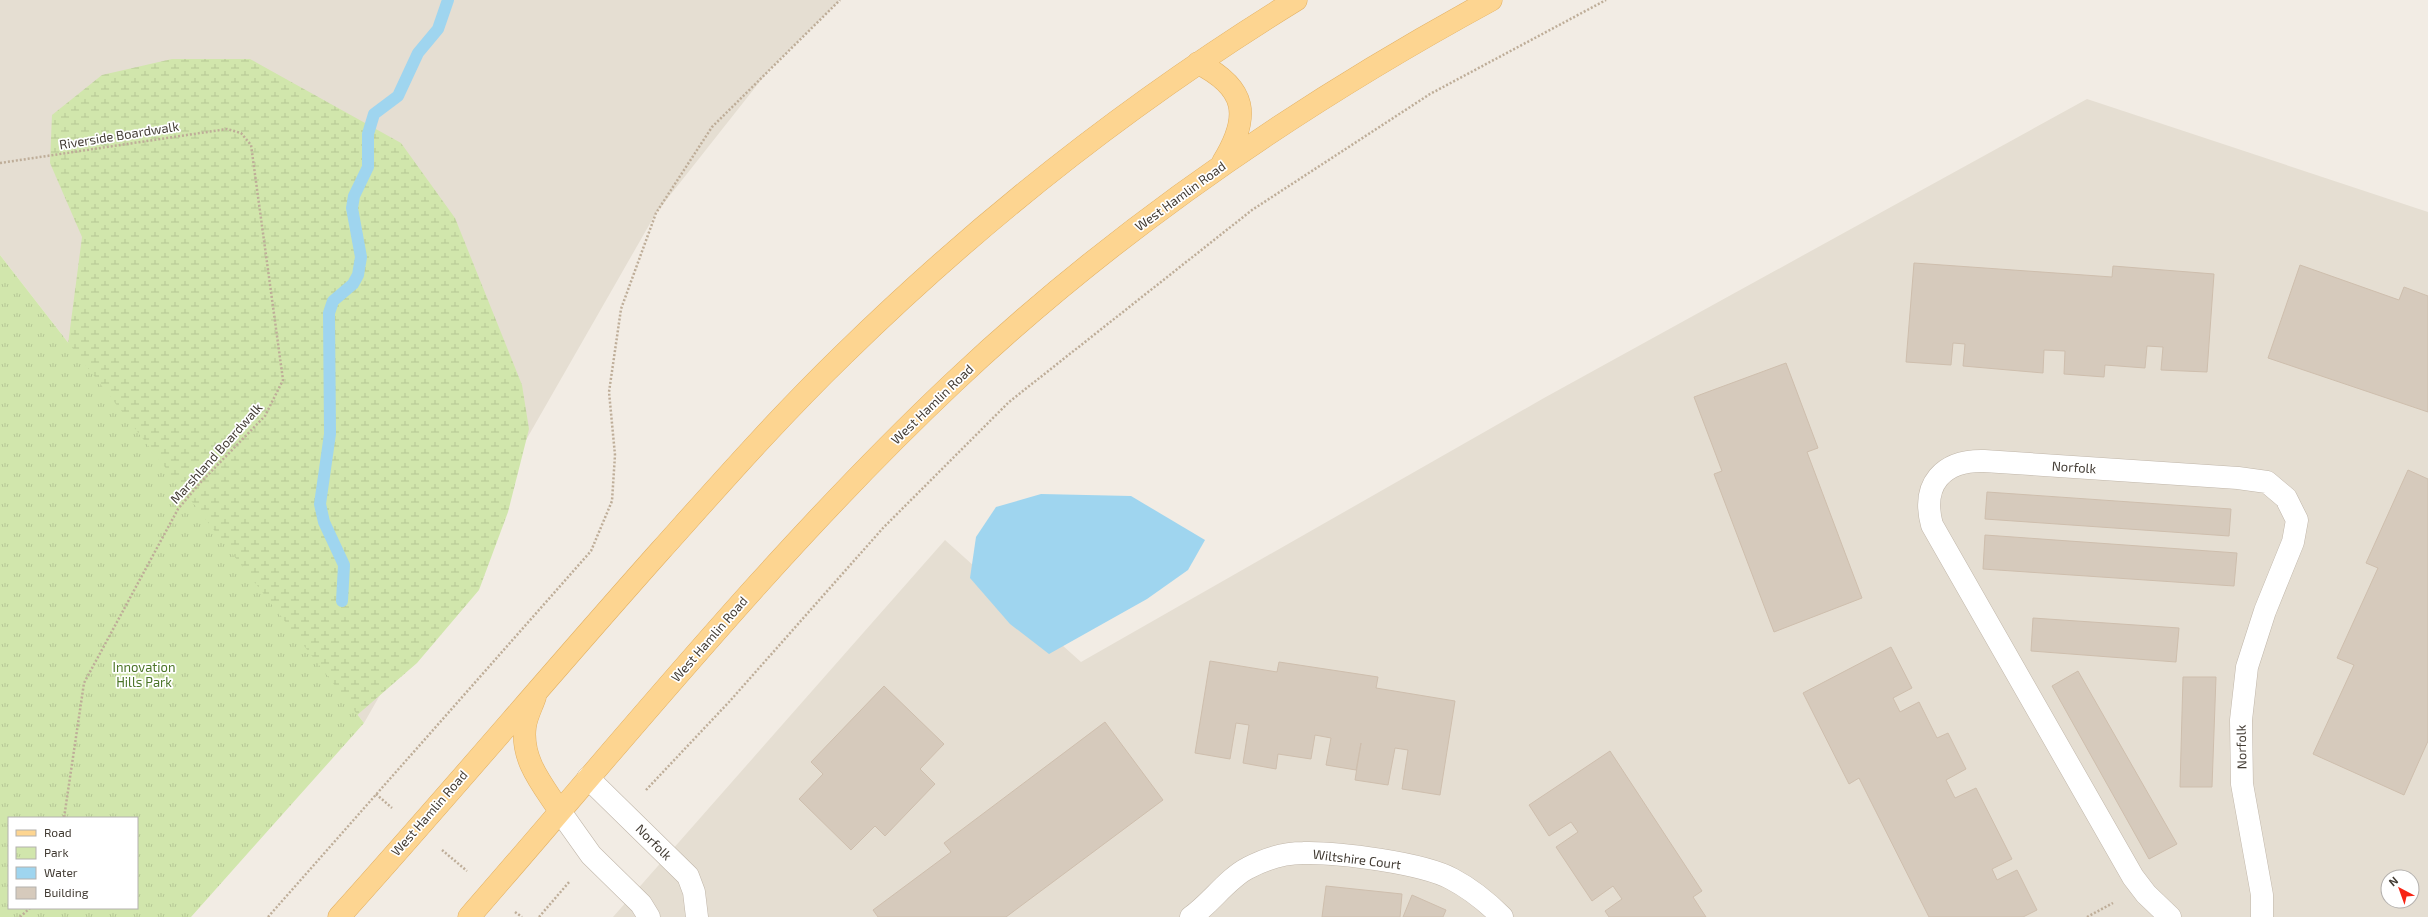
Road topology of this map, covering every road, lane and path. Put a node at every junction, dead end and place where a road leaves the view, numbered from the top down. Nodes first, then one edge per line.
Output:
1 (840, 0) edge
2 (1296, 0) edge
3 (1491, 0) edge
4 (1606, 0) edge
5 (1198, 63) junction
6 (241, 133) joint
7 (0, 163) edge
8 (1220, 166) junction
9 (538, 688) junction
10 (588, 778) junction
11 (376, 794) junction
12 (395, 810) dead end
13 (559, 810) junction
14 (626, 814) junction
15 (64, 817) edge
16 (437, 846) dead end
17 (591, 855) junction
18 (470, 874) dead end
19 (29, 909) edge
20 (692, 915) edge
21 (1195, 916) edge
22 (20, 917) edge
23 (268, 917) edge
24 (339, 917) edge
25 (469, 917) edge
26 (539, 917) edge
27 (649, 917) edge
28 (1502, 917) edge
29 (2170, 917) edge
30 (2262, 917) edge

1 - 11 path
2 - 5 main road, West Hamlin Road
3 - 8 main road, West Hamlin Road
4 - 14 path
5 - 8 main road
5 - 9 main road, West Hamlin Road
6 - 7 path, Riverside Boardwalk
6 - 15 path, Marshland Boardwalk
8 - 10 main road, West Hamlin Road
9 - 13 main road
9 - 24 main road, West Hamlin Road
10 - 13 main road, West Hamlin Road
10 - 14 street, Norfolk
11 - 12 path
11 - 23 path
13 - 17 street
13 - 25 main road, West Hamlin Road
14 - 20 street, Norfolk
16 - 18 path
17 - 26 path
17 - 27 street
19 - 22 path
21 - 28 street, Wiltshire Court
29 - 30 street, Norfolk

